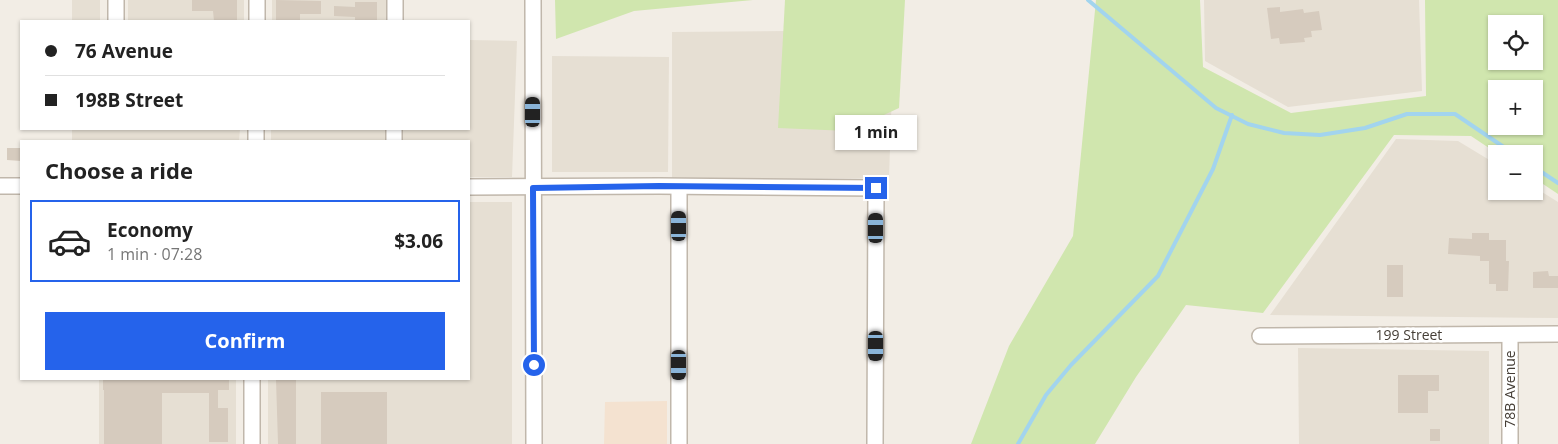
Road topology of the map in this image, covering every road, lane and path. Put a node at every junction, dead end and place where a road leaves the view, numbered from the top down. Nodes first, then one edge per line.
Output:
1 (116, 0) edge
2 (257, 0) edge
3 (395, 0) edge
4 (533, 0) edge
5 (116, 20) edge
6 (257, 20) edge
7 (394, 20) edge
8 (0, 186) edge
9 (20, 186) edge
10 (679, 186) junction
11 (470, 187) edge
12 (533, 188) junction
13 (1510, 334) junction
14 (1558, 334) edge
15 (1260, 336) dead end
16 (252, 380) edge
17 (252, 444) edge
18 (534, 444) edge
19 (679, 444) edge
20 (875, 444) edge
21 (1510, 444) edge

1 - 5 street
2 - 6 street
3 - 7 street
4 - 12 street
8 - 9 street
10 - 12 street
10 - 19 street
10 - 20 street
11 - 12 street
12 - 18 street
13 - 14 street, 199 Street
13 - 15 street, 199 Street
13 - 21 street, 78B Avenue
16 - 17 street

